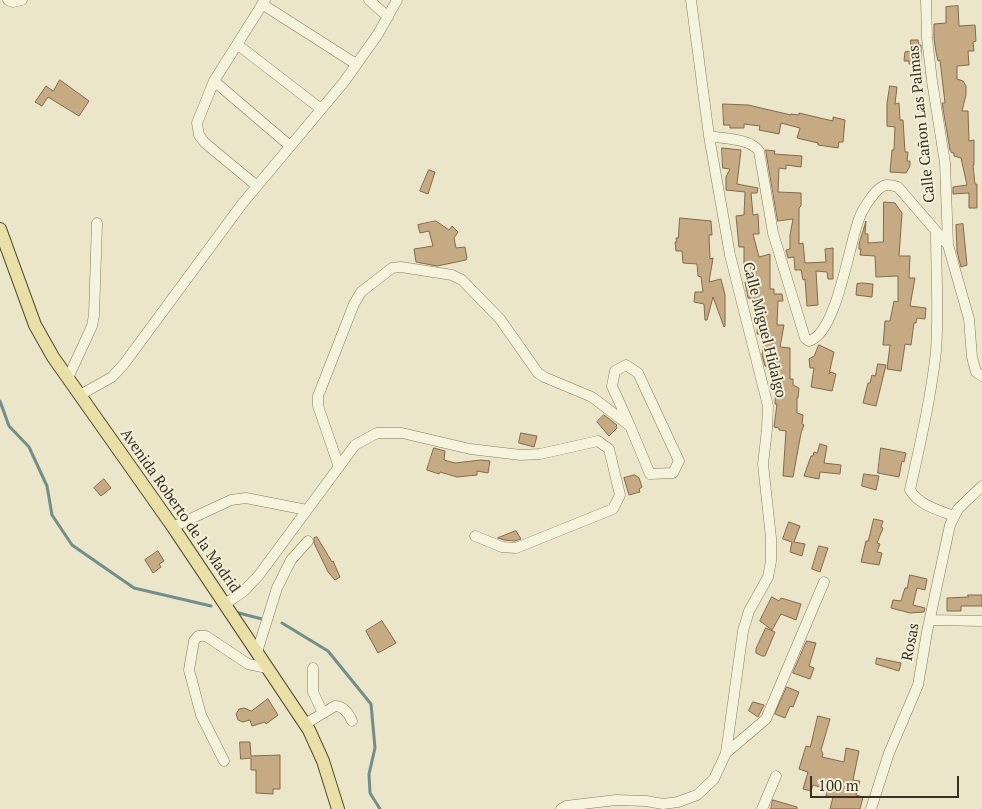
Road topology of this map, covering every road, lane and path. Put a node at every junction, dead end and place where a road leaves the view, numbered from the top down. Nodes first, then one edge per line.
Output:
1 (8, 0) edge
2 (22, 0) edge
3 (369, 0) edge
4 (397, 0) edge
5 (690, 0) edge
6 (926, 0) edge
7 (263, 2) edge
8 (388, 17) junction
9 (238, 45) junction
10 (356, 64) junction
11 (214, 81) junction
12 (322, 109) junction
13 (709, 136) junction
14 (290, 146) junction
15 (257, 186) junction
16 (97, 223) dead end
17 (0, 229) edge
18 (936, 232) junction
19 (948, 245) junction
20 (982, 376) edge
21 (68, 378) junction
22 (80, 395) junction
23 (630, 426) junction
24 (339, 466) junction
25 (982, 486) edge
26 (307, 510) junction
27 (954, 516) junction
28 (173, 527) junction
29 (476, 536) dead end
30 (308, 541) dead end
31 (824, 582) dead end
32 (225, 604) junction
33 (931, 620) junction
34 (982, 621) edge
35 (257, 652) junction
36 (267, 668) junction
37 (313, 668) dead end
38 (323, 714) junction
39 (352, 721) dead end
40 (305, 724) junction
41 (726, 753) junction
42 (224, 761) dead end
43 (776, 776) dead end
44 (565, 808) edge
45 (338, 809) edge
46 (762, 809) edge
47 (871, 809) edge

1 - 2 street
3 - 8 street
4 - 8 street
5 - 13 street, Calle Miguel Hidalgo
6 - 19 street, Calle Cañon Las Palmas
7 - 9 street
7 - 10 street
8 - 10 street
9 - 11 street
9 - 12 street
10 - 12 street
11 - 14 street
11 - 15 street
12 - 14 street
13 - 18 street
13 - 41 street, Calle Miguel Hidalgo
14 - 15 street
15 - 22 street
16 - 21 street
17 - 21 main road, Avenida Roberto de la Madrid
18 - 19 street
18 - 27 street
19 - 20 street
21 - 22 main road, Avenida Roberto de la Madrid
22 - 28 main road, Avenida Roberto de la Madrid
23 - 23 street
23 - 24 street
24 - 26 street
24 - 29 street
25 - 27 street, Rosas
26 - 28 street
26 - 32 street
27 - 33 street, Rosas
28 - 32 main road, Avenida Roberto de la Madrid
30 - 35 street
31 - 41 street, Calle Miguel Hidalgo
32 - 35 main road, Avenida Roberto de la Madrid
33 - 34 street
33 - 47 street, Rosas
35 - 36 main road, Avenida Roberto de la Madrid
36 - 40 main road, Avenida Roberto de la Madrid
36 - 42 street
37 - 38 street
38 - 39 street
38 - 40 street
40 - 45 main road, Avenida Roberto de la Madrid
41 - 44 street, Calle Miguel Hidalgo
43 - 46 street

